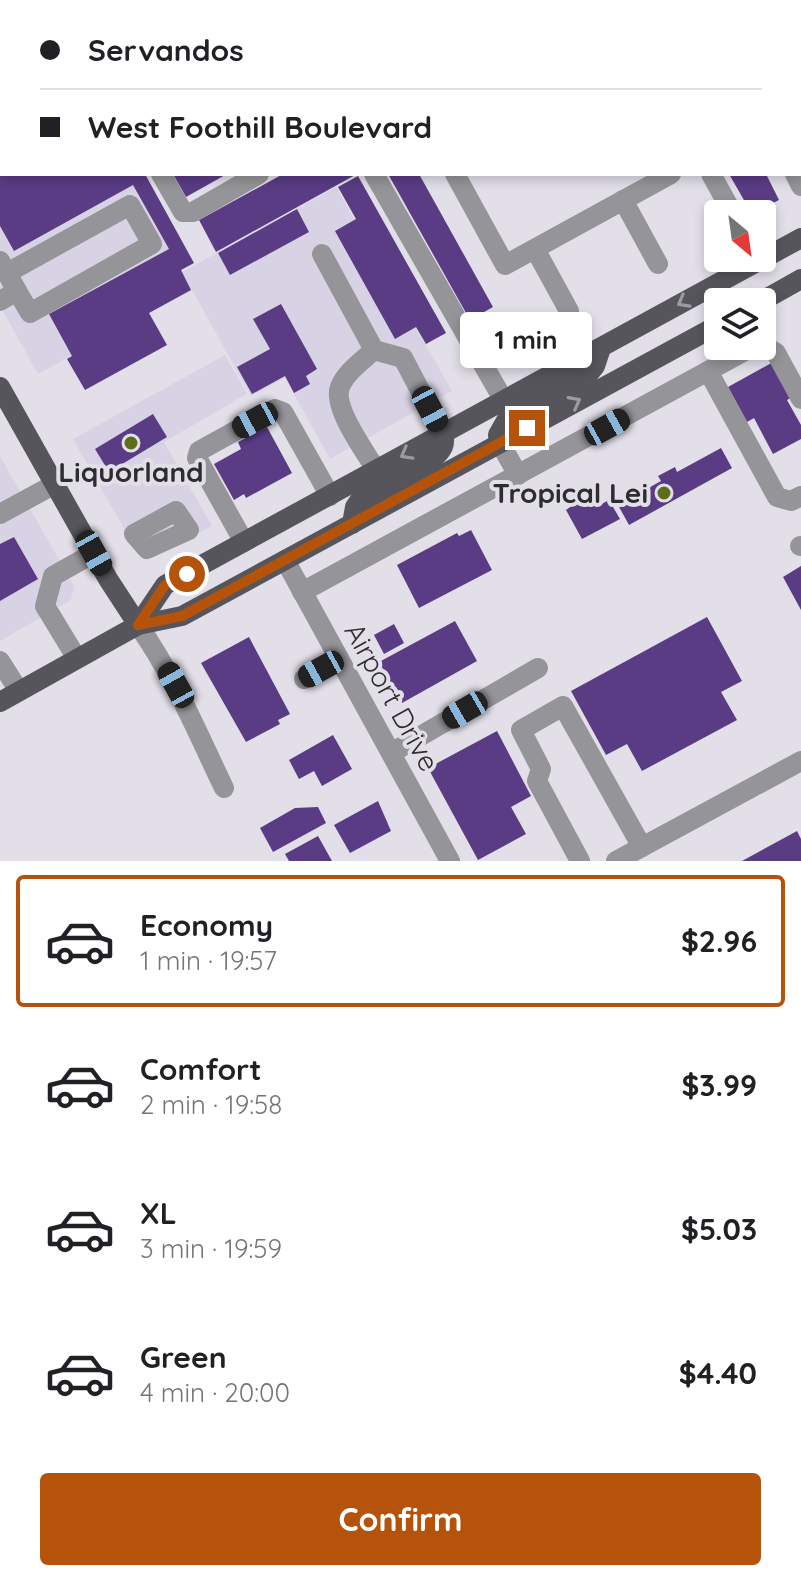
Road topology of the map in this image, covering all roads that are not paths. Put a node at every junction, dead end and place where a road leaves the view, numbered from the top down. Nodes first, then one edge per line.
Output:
1 (162, 176) edge
2 (256, 176) edge
3 (375, 176) edge
4 (457, 176) edge
5 (667, 176) edge
6 (712, 176) edge
7 (623, 200) junction
8 (725, 200) edge
9 (801, 238) edge
10 (535, 249) junction
11 (322, 254) dead end
12 (658, 264) dead end
13 (801, 279) edge
14 (6, 282) edge
15 (776, 293) edge
16 (569, 311) dead end
17 (601, 348) junction
18 (704, 348) edge
19 (374, 350) junction
20 (776, 353) edge
21 (712, 360) edge
22 (708, 371) junction
23 (1, 391) edge
24 (801, 399) edge
25 (504, 401) junction
26 (443, 434) junction
27 (500, 443) junction
28 (376, 470) junction
29 (518, 475) junction
30 (55, 484) junction
31 (330, 496) junction
32 (801, 496) edge
33 (0, 514) edge
34 (352, 524) junction
35 (244, 542) junction
36 (94, 553) junction
37 (285, 560) junction
38 (302, 592) junction
39 (138, 625) junction
40 (76, 657) junction
41 (339, 659) junction
42 (0, 661) edge
43 (538, 668) dead end
44 (304, 679) dead end
45 (19, 691) junction
46 (0, 702) edge
47 (391, 753) junction
48 (801, 761) edge
49 (224, 788) dead end
50 (642, 847) junction
51 (450, 861) edge
52 (580, 861) edge
53 (616, 861) edge

1 - 2 street
3 - 25 street
4 - 10 street
5 - 7 street
6 - 8 street
7 - 10 street
7 - 12 street
9 -> 17 main road
10 - 16 street
11 - 19 street
13 - 15 main road
14 - 14 street
17 - 25 main road
17 - 27 main road
27 -> 18 main road
19 - 26 street
19 - 28 street
20 - 24 street
21 - 22 street
22 - 29 street
22 - 32 street
23 - 30 main road
25 - 26 main road
26 -> 28 main road
26 - 34 main road
27 - 29 street
27 - 34 main road
28 - 31 main road
29 - 38 street
30 - 33 street
30 - 36 main road
31 - 35 main road
31 - 35 street
34 - 37 main road
35 - 39 main road
36 - 39 main road
36 - 40 street
37 - 38 street, Airport Drive
37 - 39 main road
38 - 41 street, Airport Drive
39 - 40 main road
39 - 49 street
40 - 45 main road
41 - 44 street
41 - 47 street, Airport Drive
42 - 45 street
43 - 47 street
45 - 46 main road
47 - 51 street, Airport Drive
48 - 50 street
50 - 52 street
50 - 53 street

